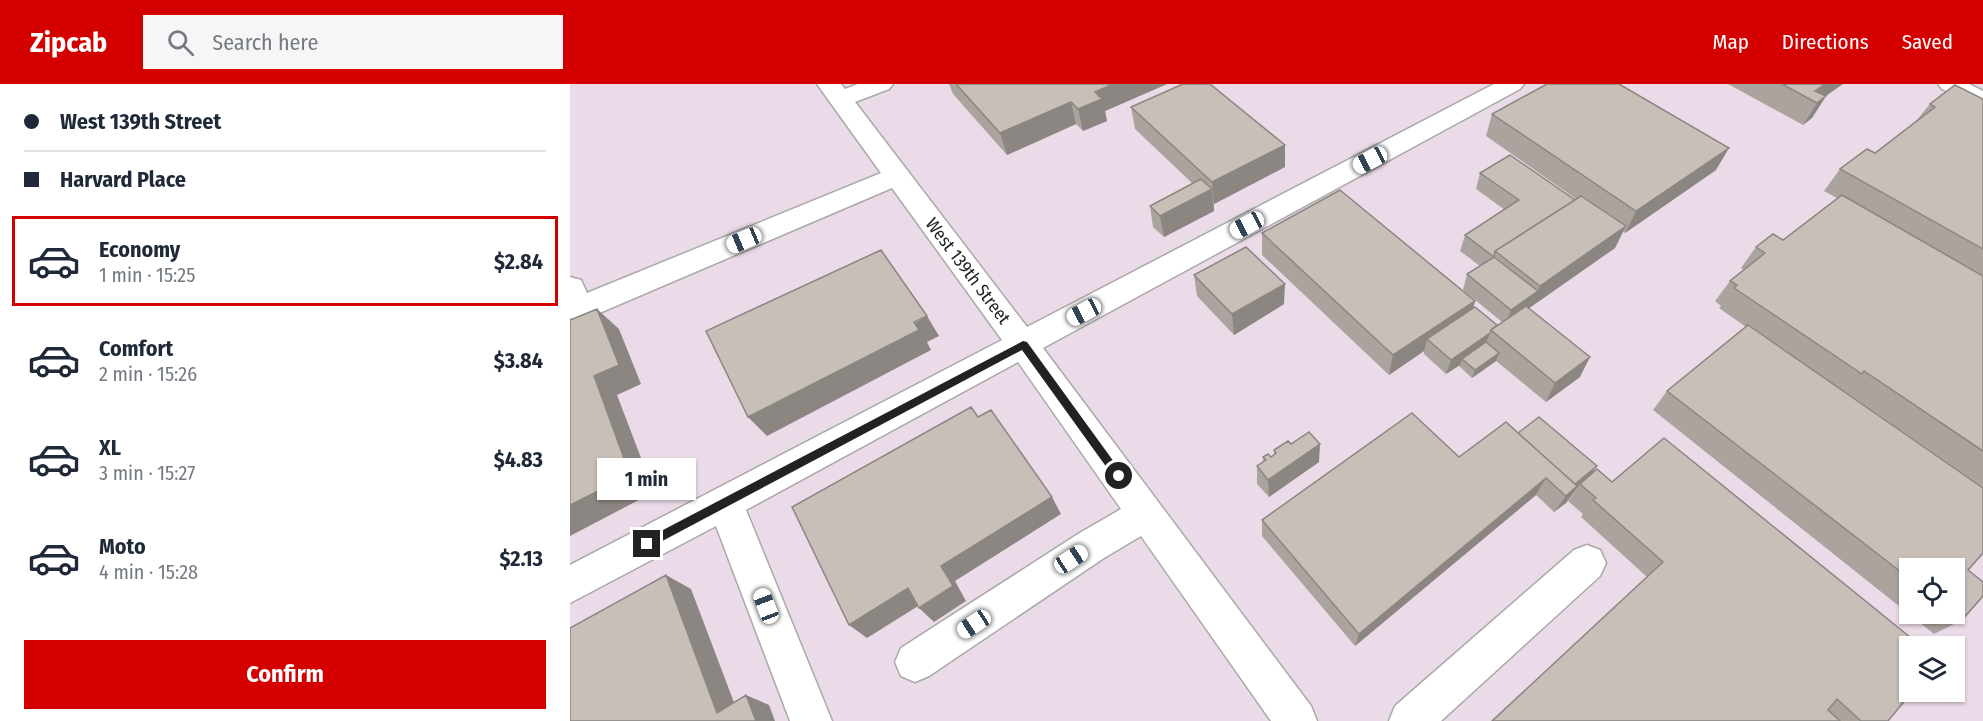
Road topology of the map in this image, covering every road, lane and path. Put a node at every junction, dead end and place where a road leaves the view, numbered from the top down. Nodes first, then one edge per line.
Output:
1 (881, 84) edge
2 (1512, 84) edge
3 (1950, 84) edge
4 (835, 92) edge
5 (1983, 100) edge
6 (897, 176) junction
7 (575, 299) edge
8 (1023, 345) junction
9 (725, 503) junction
10 (1146, 514) junction
11 (1587, 563) dead end
12 (570, 585) edge
13 (915, 662) dead end
14 (811, 721) edge
15 (1296, 721) edge
16 (1410, 721) edge

1 - 4 street
2 - 8 street
3 - 5 street
4 - 6 street, West 139th Street
6 - 7 street
6 - 8 street, West 139th Street
8 - 9 street
8 - 10 street, West 139th Street
9 - 12 street
9 - 14 street
10 - 13 street
10 - 15 street, West 139th Street
11 - 16 street

